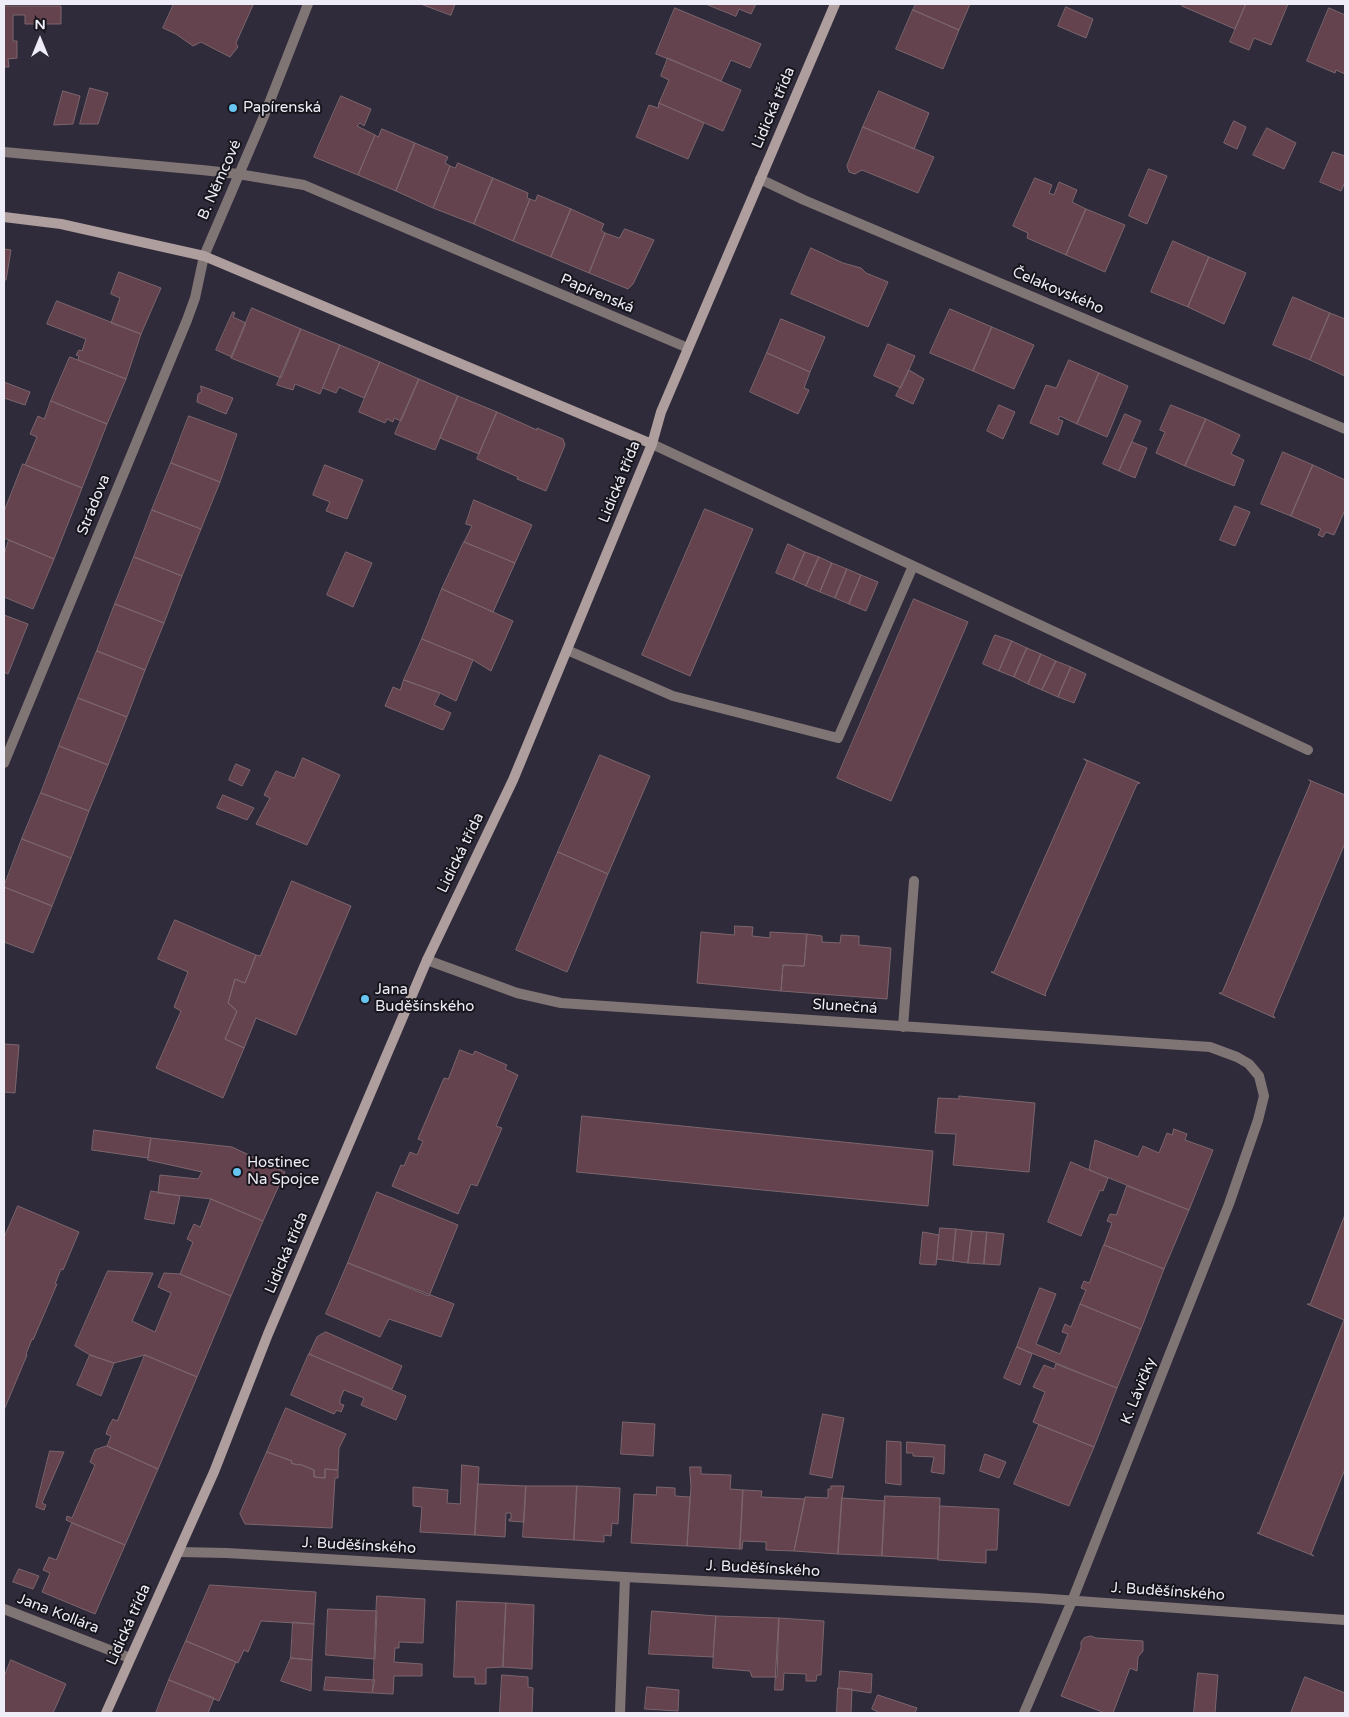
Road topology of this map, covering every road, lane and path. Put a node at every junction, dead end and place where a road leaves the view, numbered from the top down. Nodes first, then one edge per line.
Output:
1 (308, 4) edge
2 (835, 4) edge
3 (4, 152) edge
4 (238, 174) junction
5 (760, 179) junction
6 (4, 217) edge
7 (204, 256) junction
8 (688, 348) junction
9 (1345, 429) edge
10 (652, 444) junction
11 (914, 566) junction
12 (567, 650) junction
13 (1308, 750) dead end
14 (4, 763) edge
15 (914, 881) dead end
16 (427, 960) junction
17 (903, 1026) junction
18 (1259, 1076) joint
19 (179, 1552) junction
20 (625, 1577) junction
21 (1072, 1600) junction
22 (4, 1609) edge
23 (1345, 1620) edge
24 (130, 1658) junction
25 (106, 1713) edge
26 (620, 1713) edge
27 (1024, 1713) edge

1 - 4 street, B. Němcové
2 - 5 street, Lidická třída
3 - 4 street, Papírenská
4 - 7 street, B. Němcové
4 - 8 street, Papírenská
5 - 8 street, Lidická třída
5 - 9 street, Čelakovského
6 - 7 street
7 - 10 street
7 - 14 street, Strádova
8 - 10 street, Lidická třída
10 - 11 street
10 - 12 street, Lidická třída
11 - 12 street
11 - 13 street
12 - 16 street, Lidická třída
15 - 17 street
16 - 17 street, Slunečná
16 - 19 street, Lidická třída
17 - 18 street, Slunečná
18 - 21 street, K. Lávičky
19 - 20 street, J. Buděšínského
19 - 24 street, Lidická třída
20 - 21 street, J. Buděšínského
20 - 26 street
21 - 23 street, J. Buděšínského
21 - 27 street, K. Lávičky
22 - 24 street, Jana Kollára
24 - 25 street, Lidická třída

